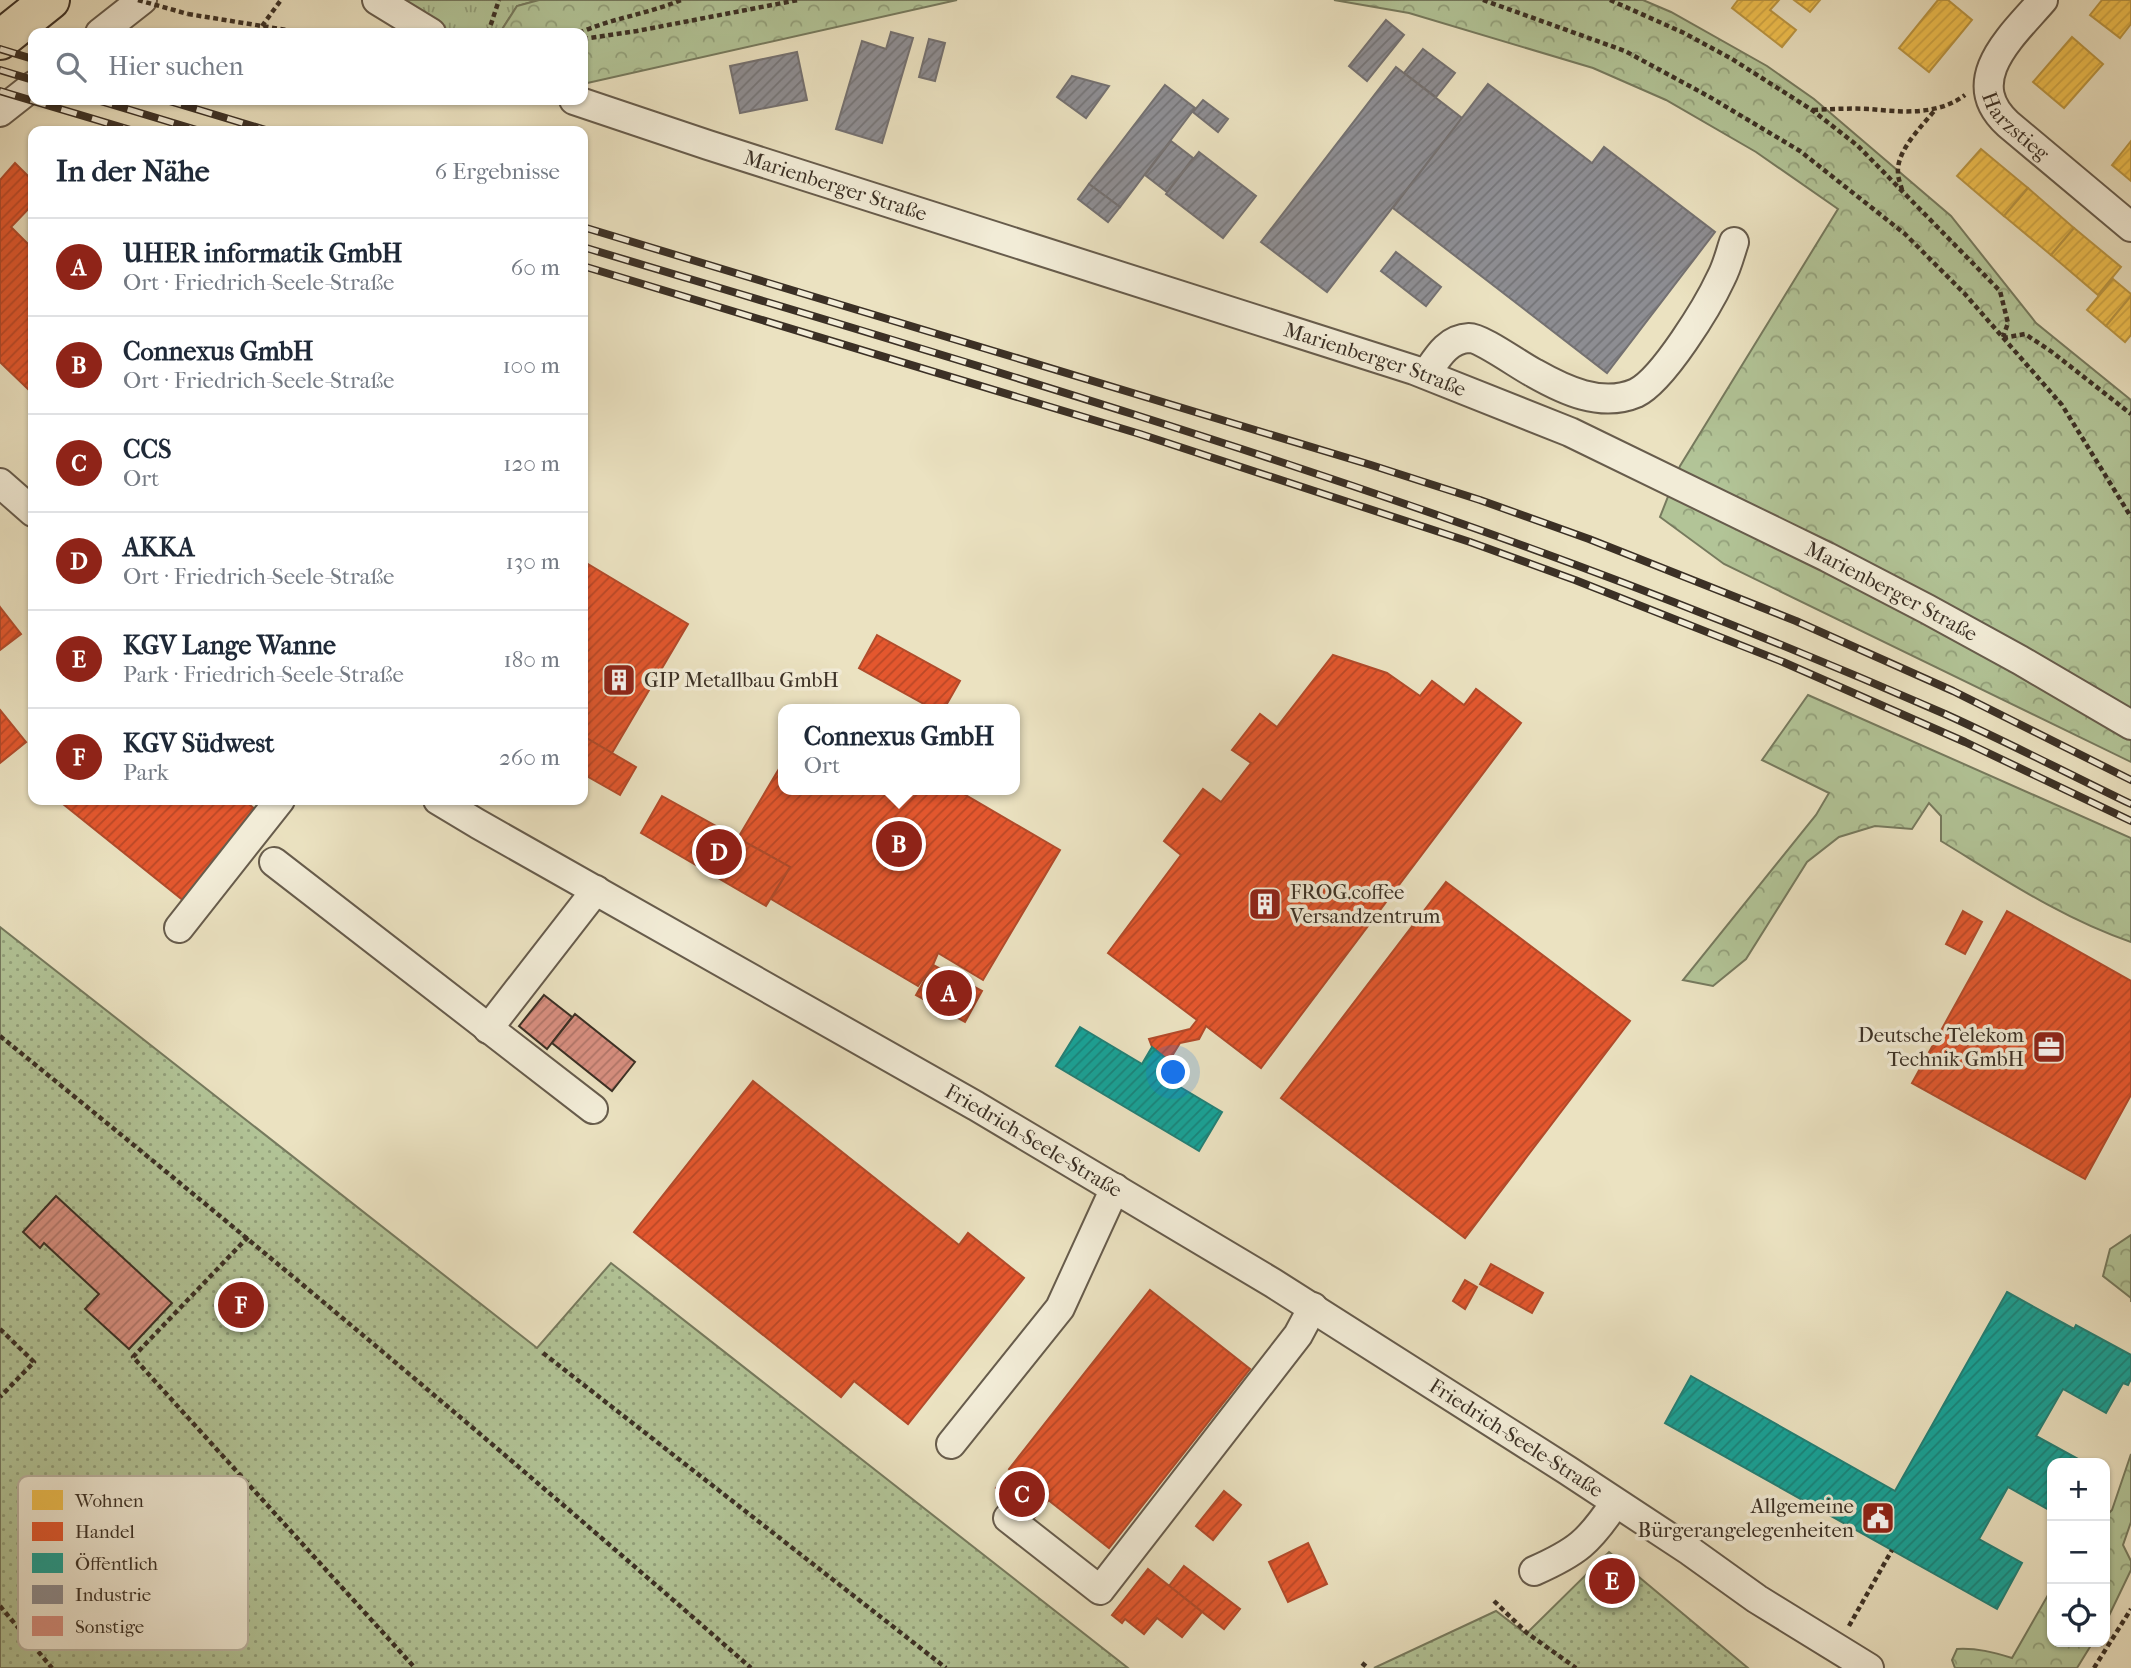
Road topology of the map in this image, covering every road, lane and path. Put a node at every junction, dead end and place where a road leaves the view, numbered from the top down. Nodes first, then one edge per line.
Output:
1 (50, 0) edge
2 (140, 0) edge
3 (281, 0) edge
4 (377, 0) edge
5 (499, 0) edge
6 (681, 0) edge
7 (797, 0) edge
8 (1483, 0) edge
9 (1610, 0) edge
10 (2029, 5) edge
11 (262, 26) junction
12 (106, 28) edge
13 (274, 28) edge
14 (423, 28) edge
15 (490, 28) edge
16 (588, 29) edge
17 (588, 38) edge
18 (0, 40) edge
19 (28, 90) edge
20 (588, 105) edge
21 (1812, 110) junction
22 (0, 112) edge
23 (1903, 193) junction
24 (2131, 227) edge
25 (1734, 242) dead end
26 (2003, 338) junction
27 (1426, 374) junction
28 (2131, 414) edge
29 (0, 483) edge
30 (28, 508) edge
31 (2131, 517) edge
32 (2131, 724) edge
33 (276, 805) edge
34 (448, 805) edge
35 (274, 862) dead end
36 (596, 890) junction
37 (179, 928) dead end
38 (488, 1029) junction
39 (0, 1036) edge
40 (593, 1109) dead end
41 (1115, 1188) junction
42 (248, 1237) junction
43 (1313, 1307) junction
44 (0, 1329) edge
45 (543, 1353) dead end
46 (0, 1397) edge
47 (951, 1444) dead end
48 (241, 1476) edge
49 (248, 1484) edge
50 (1615, 1503) junction
51 (1008, 1518) dead end
52 (1892, 1550) dead end
53 (1534, 1572) dead end
54 (1494, 1601) dead end
55 (0, 1606) edge
56 (1859, 1609) dead end
57 (2131, 1609) edge
58 (18, 1627) edge
59 (37, 1650) edge
60 (1362, 1663) dead end
61 (52, 1668) edge
62 (415, 1668) edge
63 (751, 1668) edge
64 (946, 1668) edge
65 (1368, 1668) edge
66 (1576, 1668) edge
67 (1869, 1668) edge
68 (2094, 1668) edge

1 - 18 highway
2 - 11 path, bridge
2 - 12 street
3 - 11 path
4 - 14 street
5 - 15 path
6 - 16 path
7 - 17 path
8 - 26 path
9 - 21 path
10 - 24 street, Harzstieg
11 - 13 path
19 - 22 street
20 - 27 street, Marienberger Straße
21 - 23 path
21 - 23 path
23 - 26 path
25 - 27 street
26 - 28 path
26 - 31 path
27 - 32 street, Marienberger Straße
29 - 30 street
33 - 37 street
34 - 36 street, Friedrich-Seele-Straße
35 - 38 street
36 - 38 street
36 - 41 street, Friedrich-Seele-Straße
38 - 40 street
39 - 42 path
41 - 43 street, Friedrich-Seele-Straße
41 - 47 street
42 - 48 path
42 - 63 path
43 - 50 street, Friedrich-Seele-Straße
43 - 51 street
44 - 46 path
45 - 64 path
49 - 62 path
50 - 53 street, Friedrich-Seele-Straße
50 - 67 street, Friedrich-Seele-Straße
52 - 56 path
54 - 66 path
55 - 58 path
57 - 68 path
59 - 61 path
60 - 65 path

